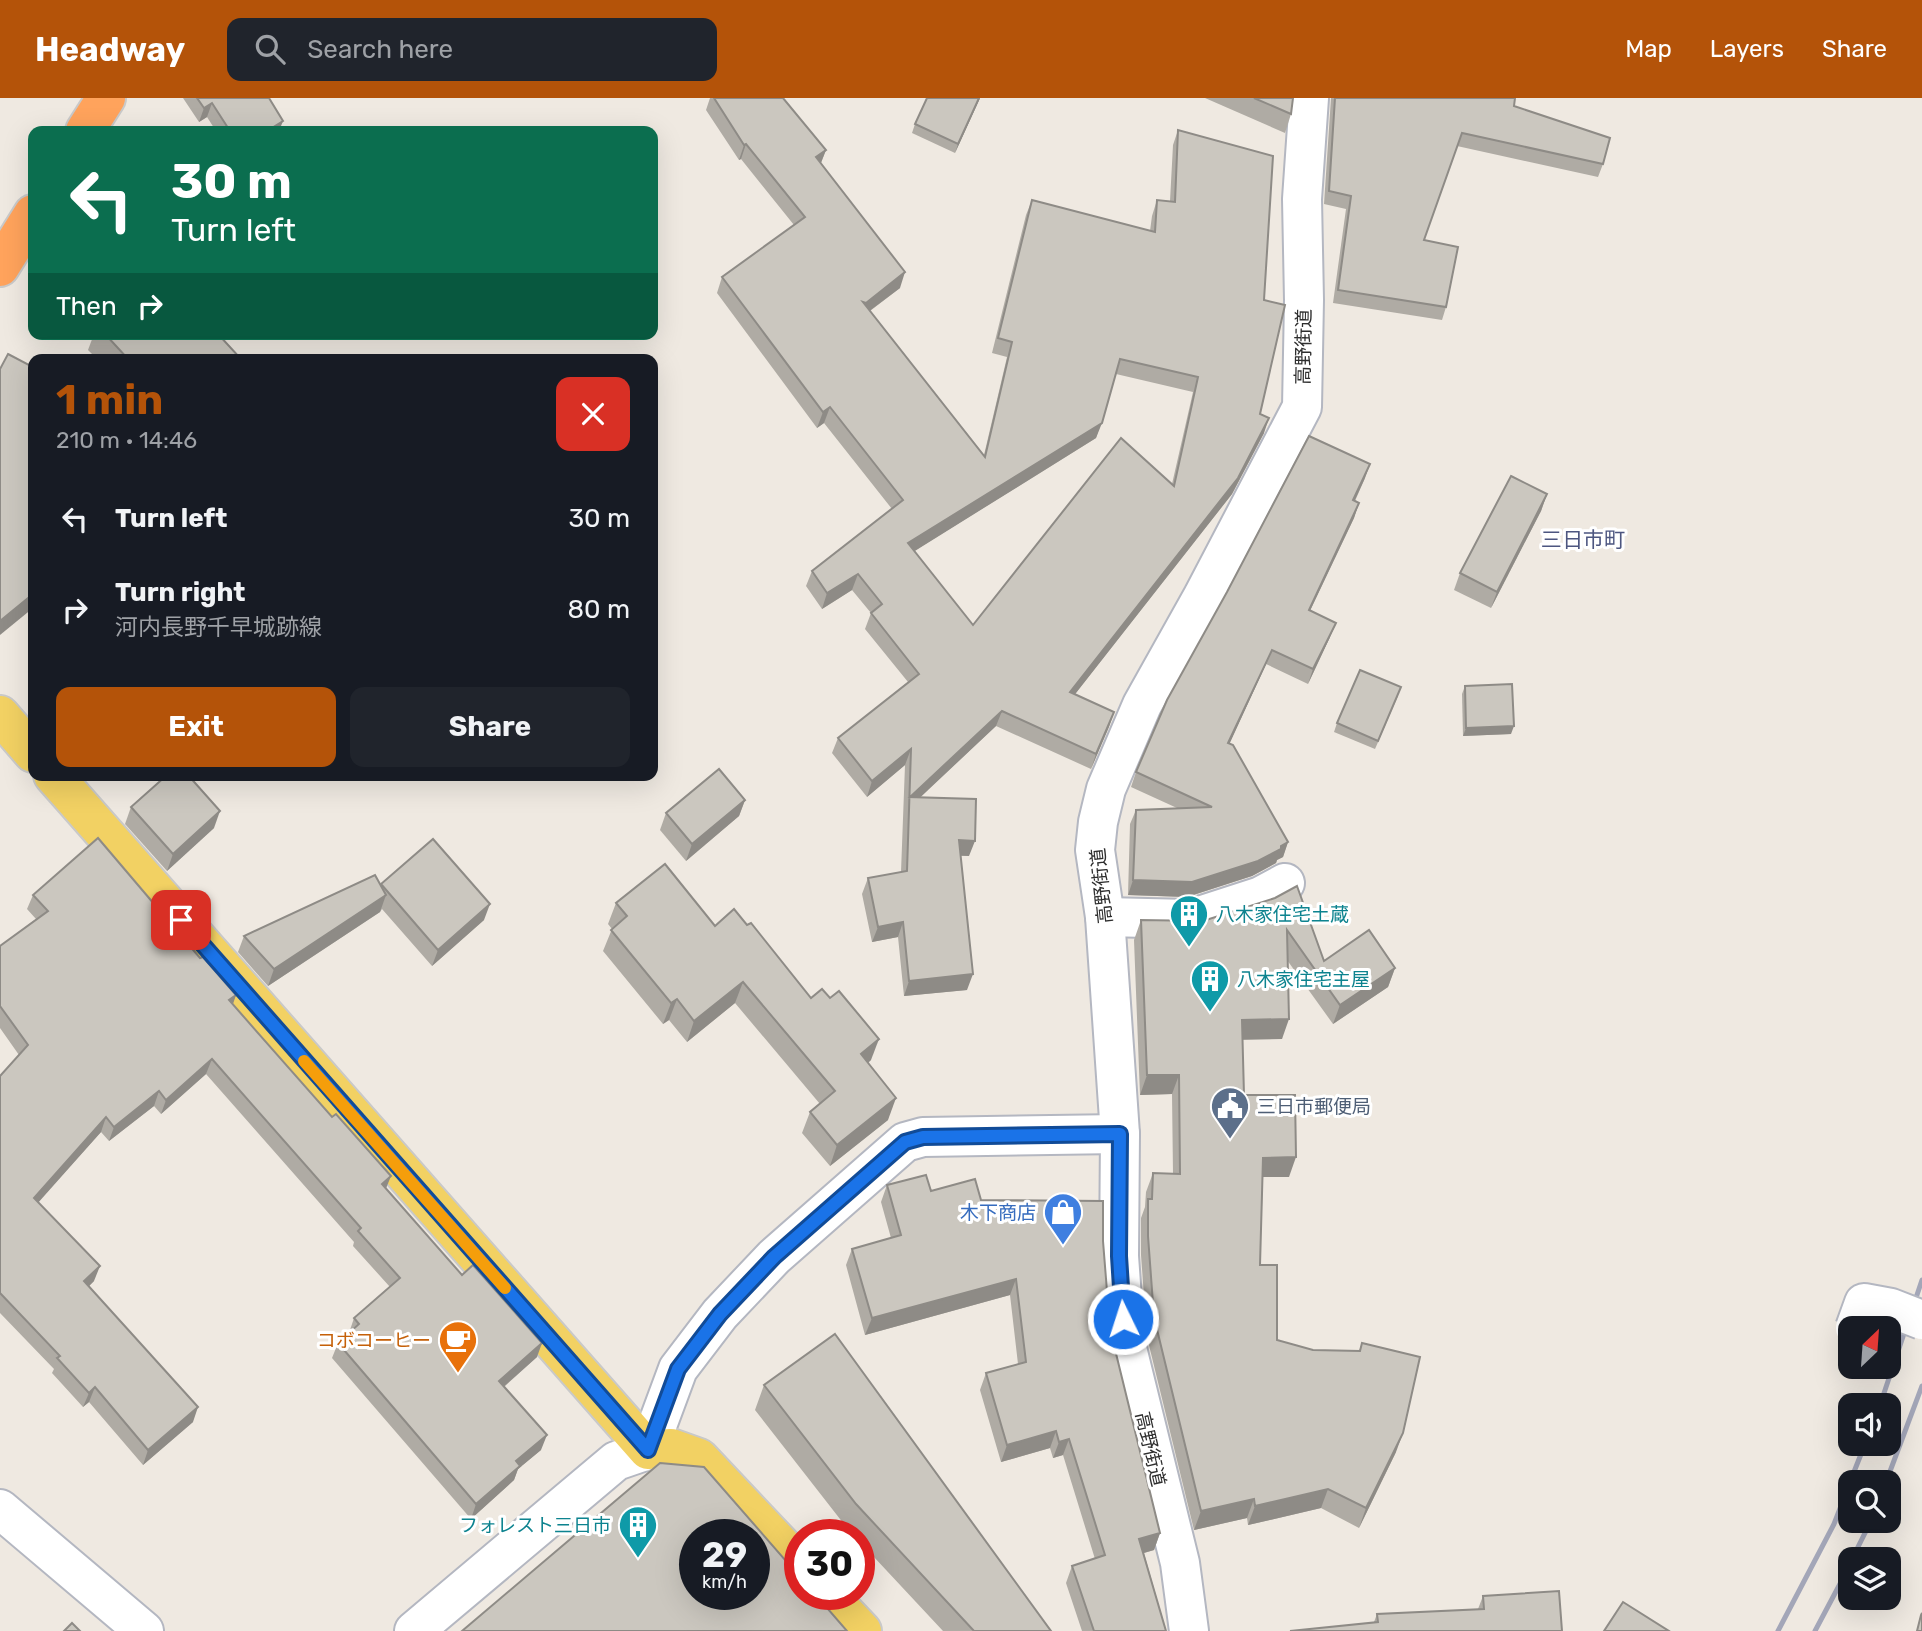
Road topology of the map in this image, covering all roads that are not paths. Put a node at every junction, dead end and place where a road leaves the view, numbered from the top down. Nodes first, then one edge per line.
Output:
1 (106, 98) edge
2 (1309, 98) edge
3 (88, 126) edge
4 (28, 222) edge
5 (0, 267) edge
6 (0, 715) edge
7 (28, 747) edge
8 (58, 781) edge
9 (1285, 883) dead end
10 (1105, 917) junction
11 (1120, 1134) junction
12 (1859, 1316) edge
13 (1922, 1320) edge
14 (648, 1450) junction
15 (0, 1509) edge
16 (784, 1548) edge
17 (842, 1610) edge
18 (144, 1631) edge
19 (414, 1631) edge
20 (862, 1631) edge
21 (1189, 1631) edge

1 - 3 highway
2 - 10 street, 高野街道
4 - 5 highway
6 - 7 main road
8 - 14 main road
9 - 10 street
10 - 11 street, 高野街道
11 - 14 street
11 - 21 street, 高野街道
12 - 13 street, bridge
14 - 16 main road
14 - 19 street
15 - 18 street
17 - 20 main road

